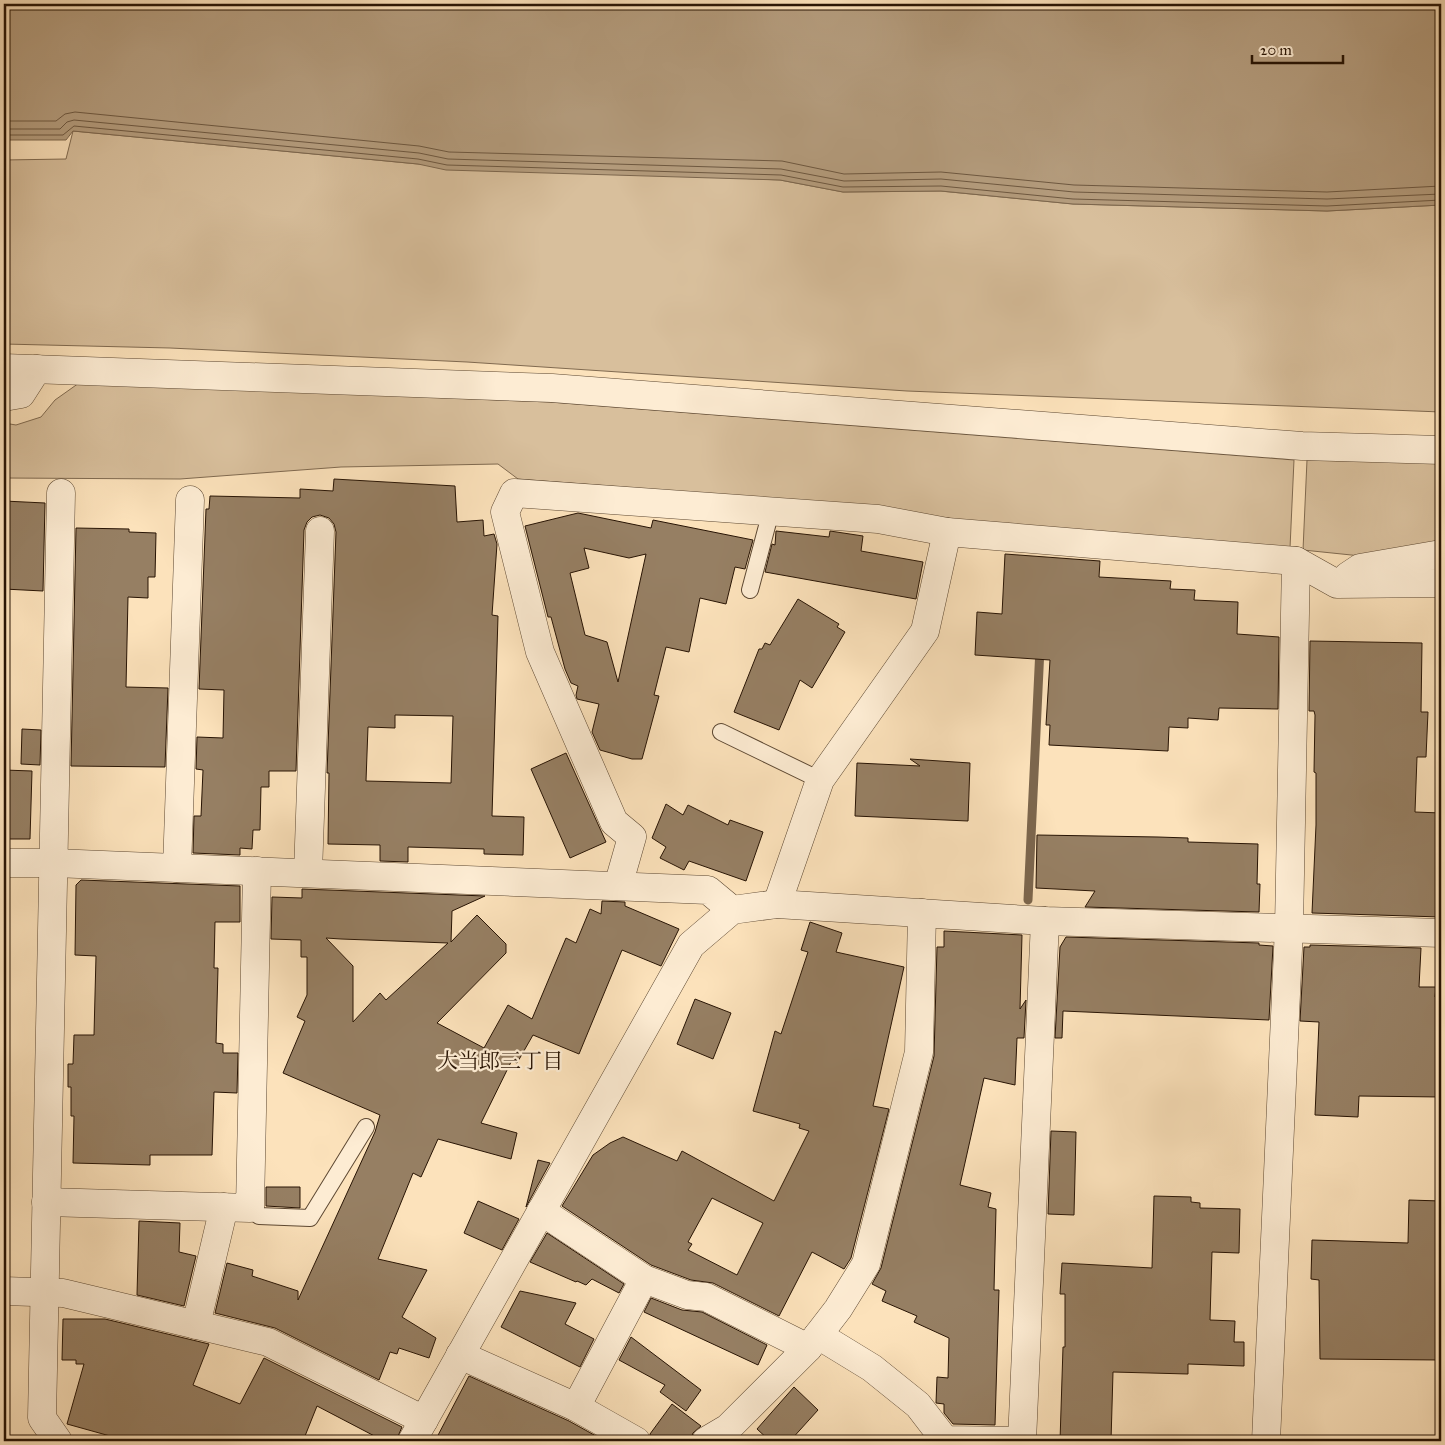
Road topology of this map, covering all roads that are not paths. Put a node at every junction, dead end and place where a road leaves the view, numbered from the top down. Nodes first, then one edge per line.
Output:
1 (4, 368) edge
2 (37, 369) junction
3 (4, 397) edge
4 (1441, 450) edge
5 (61, 493) dead end
6 (190, 500) dead end
7 (771, 511) junction
8 (320, 531) dead end
9 (946, 532) junction
10 (1441, 554) edge
11 (1296, 561) junction
12 (1441, 583) edge
13 (1337, 584) junction
14 (750, 590) dead end
15 (721, 732) dead end
16 (820, 780) junction
17 (4, 863) edge
18 (54, 863) junction
19 (177, 868) junction
20 (257, 871) junction
21 (308, 873) junction
22 (618, 886) junction
23 (777, 904) junction
24 (732, 910) junction
25 (922, 913) junction
26 (1045, 921) junction
27 (1289, 927) junction
28 (1441, 933) edge
29 (366, 1127) dead end
30 (46, 1202) junction
31 (224, 1207) junction
32 (250, 1208) junction
33 (541, 1211) junction
34 (644, 1278) junction
35 (4, 1292) edge
36 (44, 1293) junction
37 (196, 1325) junction
38 (813, 1341) junction
39 (460, 1356) junction
40 (576, 1407) junction
41 (418, 1430) edge
42 (726, 1437) edge
43 (58, 1441) edge
44 (636, 1441) edge
45 (1022, 1441) edge
46 (1266, 1441) edge

1 - 2 street
2 - 3 street
2 - 4 street
5 - 18 street
6 - 19 street
7 - 9 street
7 - 14 lane
7 - 22 street
8 - 21 street
9 - 11 street
9 - 16 street
10 - 13 street
11 - 13 street
11 - 27 street
12 - 13 street
15 - 16 lane
16 - 23 street
17 - 18 street
18 - 19 street
18 - 30 street
19 - 20 street
20 - 21 street
20 - 32 street
21 - 22 street
22 - 24 street
23 - 24 street
23 - 25 street
24 - 33 street
25 - 26 street
25 - 38 street
26 - 27 street
26 - 45 street
27 - 28 street
27 - 46 street
29 - 32 lane
30 - 31 street
30 - 36 street
31 - 32 street
31 - 37 street
33 - 34 street
33 - 39 street
34 - 38 street
34 - 40 street
35 - 36 street
36 - 37 street
36 - 43 street
37 - 41 street
38 - 42 street
38 - 45 street
39 - 40 street
39 - 41 street
40 - 44 street

